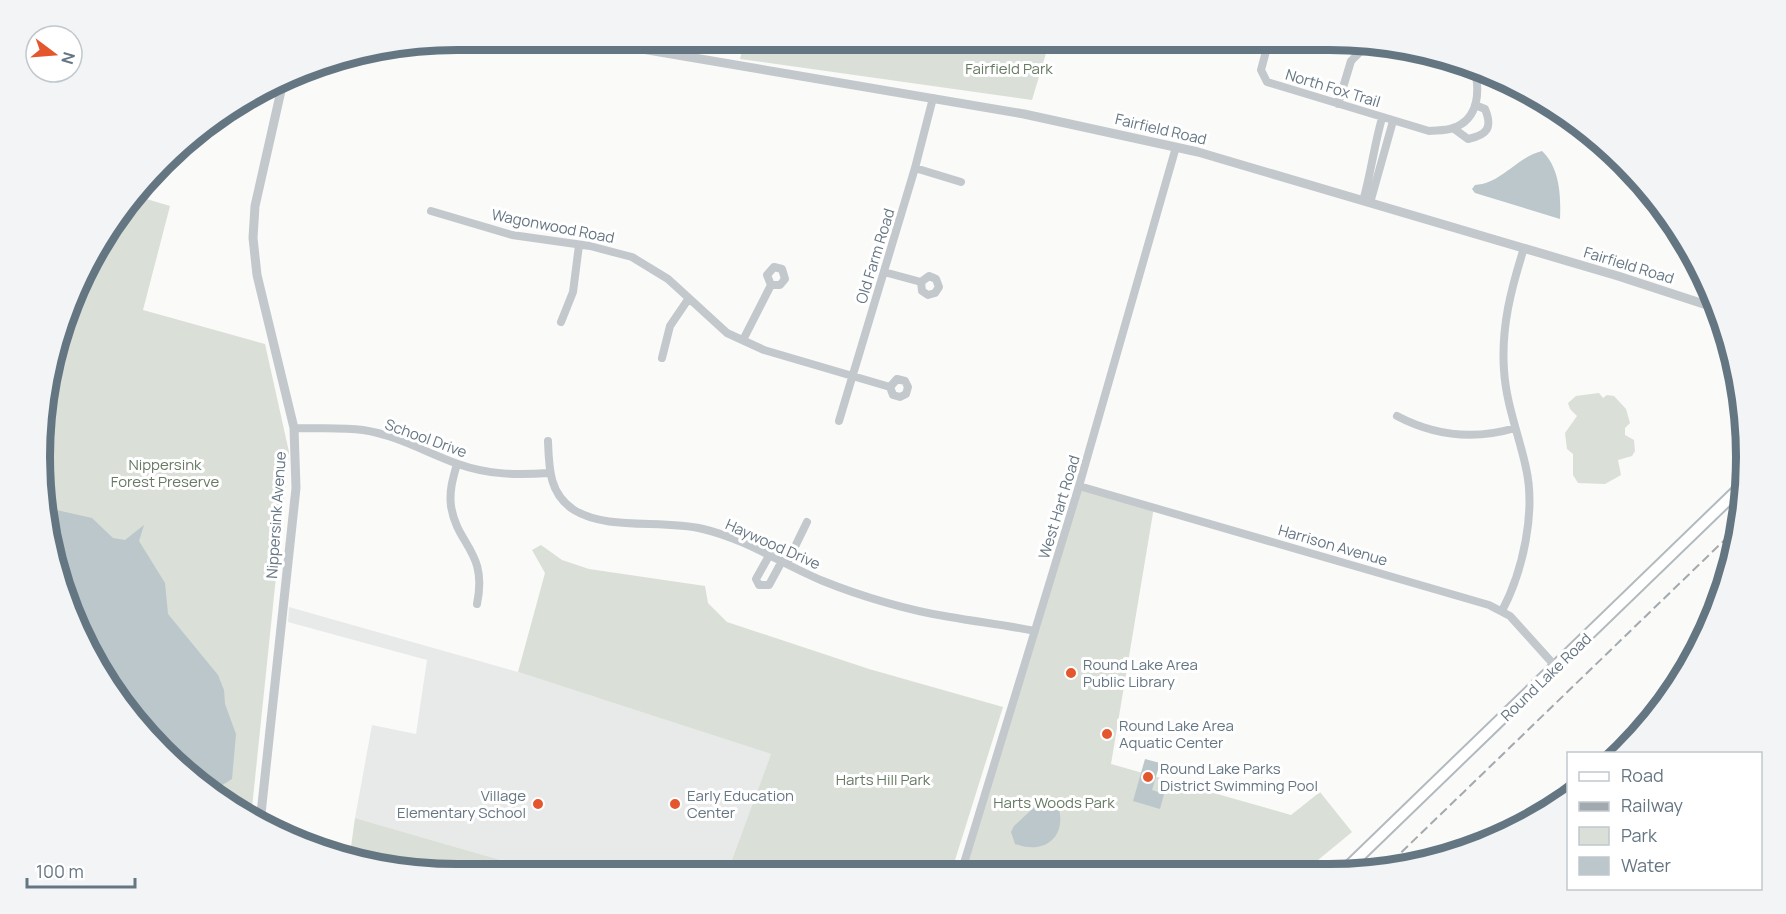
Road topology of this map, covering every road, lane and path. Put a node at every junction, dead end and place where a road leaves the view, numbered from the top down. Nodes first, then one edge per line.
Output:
1 (648, 50) edge
2 (1266, 50) edge
3 (1362, 50) dead end
4 (1476, 78) edge
5 (281, 90) edge
6 (933, 98) junction
7 (1338, 104) junction
8 (1476, 105) junction
9 (1382, 118) junction
10 (1396, 122) junction
11 (1453, 128) junction
12 (1176, 147) junction
13 (915, 168) junction
14 (961, 182) dead end
15 (1367, 202) junction
16 (431, 211) dead end
17 (579, 245) junction
18 (1524, 248) junction
19 (885, 272) junction
20 (921, 282) dead end
21 (771, 285) dead end
22 (689, 298) junction
23 (1707, 305) edge
24 (561, 322) dead end
25 (743, 340) junction
26 (662, 358) dead end
27 (853, 376) junction
28 (890, 387) dead end
29 (1397, 416) dead end
30 (839, 421) dead end
31 (294, 428) junction
32 (1515, 428) junction
33 (548, 441) dead end
34 (457, 464) junction
35 (549, 472) junction
36 (1079, 486) junction
37 (1735, 493) edge
38 (807, 522) dead end
39 (770, 554) junction
40 (785, 562) junction
41 (477, 604) dead end
42 (1502, 610) junction
43 (1035, 631) junction
44 (1556, 667) junction
45 (261, 814) edge
46 (965, 864) edge
47 (1352, 864) edge

1 - 6 street, Fairfield Road
2 - 7 street, North Fox Trail
3 - 7 street
4 - 8 street
5 - 31 street, Nippersink Avenue
6 - 12 street, Fairfield Road
6 - 13 street, Old Farm Road
7 - 9 street, North Fox Trail
8 - 11 street
8 - 11 street
9 - 10 street, North Fox Trail
9 - 15 street
10 - 11 street, North Fox Trail
10 - 15 street
12 - 15 street, Fairfield Road
12 - 36 street, West Hart Road
13 - 14 street
13 - 19 street, Old Farm Road
15 - 18 street, Fairfield Road
16 - 17 street, Wagonwood Road
17 - 22 street, Wagonwood Road
17 - 24 street
18 - 23 street, Fairfield Road
18 - 32 street
19 - 20 street
19 - 27 street, Old Farm Road
21 - 25 street
22 - 25 street, Wagonwood Road
22 - 26 street
25 - 27 street, Wagonwood Road
27 - 28 street, Wagonwood Road
27 - 30 street, Old Farm Road
29 - 32 street
31 - 34 street, School Drive
31 - 45 street, Nippersink Avenue
32 - 42 street
33 - 35 street, Haywood Drive
34 - 35 street, School Drive
34 - 41 street
35 - 39 street, Haywood Drive
36 - 42 street, Harrison Avenue
36 - 43 street, West Hart Road
37 - 44 main road, Round Lake Road
38 - 40 street
39 - 40 street, Haywood Drive
39 - 40 street
40 - 43 street, Haywood Drive
42 - 44 street, Harrison Avenue
43 - 46 street, West Hart Road
44 - 47 main road, Round Lake Road

